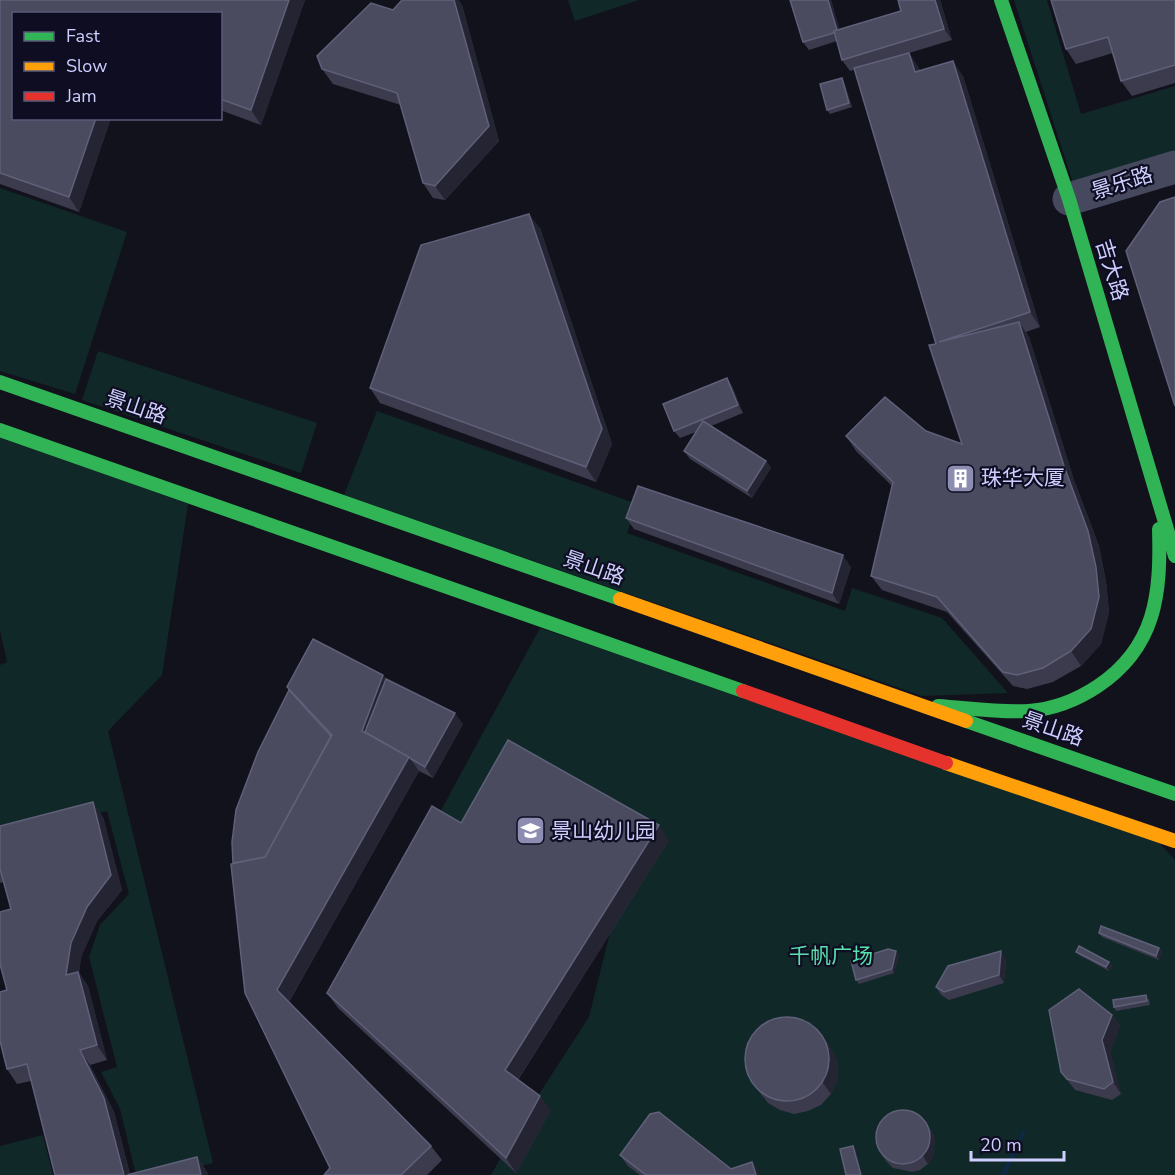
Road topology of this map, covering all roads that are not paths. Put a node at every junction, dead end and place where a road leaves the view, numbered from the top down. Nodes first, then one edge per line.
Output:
1 (1001, 0) edge
2 (1175, 166) edge
3 (1069, 199) junction
4 (0, 382) edge
5 (0, 430) edge
6 (1158, 498) junction
7 (1175, 556) edge
8 (922, 705) junction
9 (1175, 794) edge
10 (1172, 843) edge

1 - 3 main road, 吉大路
2 - 3 street, 景乐路
3 - 6 main road, 吉大路
4 - 8 main road, 景山路
5 - 10 main road
6 - 7 main road, 吉大路
6 - 8 main road
8 - 9 main road, 景山路

